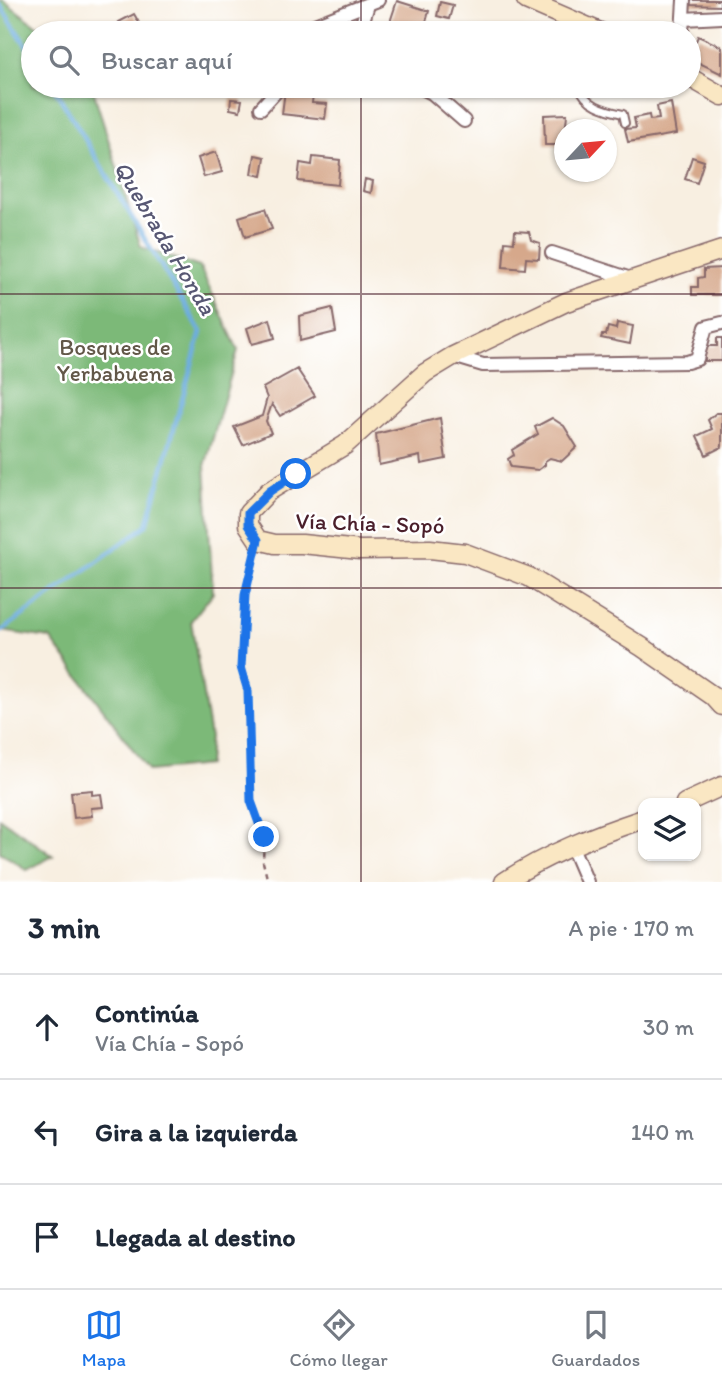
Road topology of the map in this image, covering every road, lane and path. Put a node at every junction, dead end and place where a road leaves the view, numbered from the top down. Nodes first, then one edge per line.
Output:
1 (526, 0) edge
2 (684, 0) edge
3 (373, 3) edge
4 (722, 17) edge
5 (683, 19) joint
6 (326, 21) edge
7 (365, 21) edge
8 (574, 21) edge
9 (701, 84) edge
10 (722, 96) edge
11 (270, 98) edge
12 (438, 98) edge
13 (586, 98) edge
14 (261, 108) dead end
15 (464, 121) dead end
16 (625, 122) dead end
17 (722, 250) edge
18 (552, 253) dead end
19 (631, 279) junction
20 (722, 323) edge
21 (453, 356) junction
22 (258, 540) junction
23 (722, 706) edge
24 (722, 786) edge
25 (696, 798) edge
26 (638, 822) edge
27 (572, 847) junction
28 (268, 882) edge
29 (504, 882) edge
30 (587, 882) edge

1 - 8 street
2 - 5 street
3 - 6 street
3 - 7 street
4 - 5 street
9 - 10 street
11 - 14 street
12 - 15 street
13 - 16 lane
17 - 19 street, Vía Chía - Sopó
18 - 19 street
19 - 21 street, Vía Chía - Sopó
20 - 21 street
21 - 22 street, Vía Chía - Sopó
22 - 23 street, Vía Chía - Sopó
22 - 28 path
24 - 25 street
26 - 27 street
27 - 29 street
27 - 30 street

